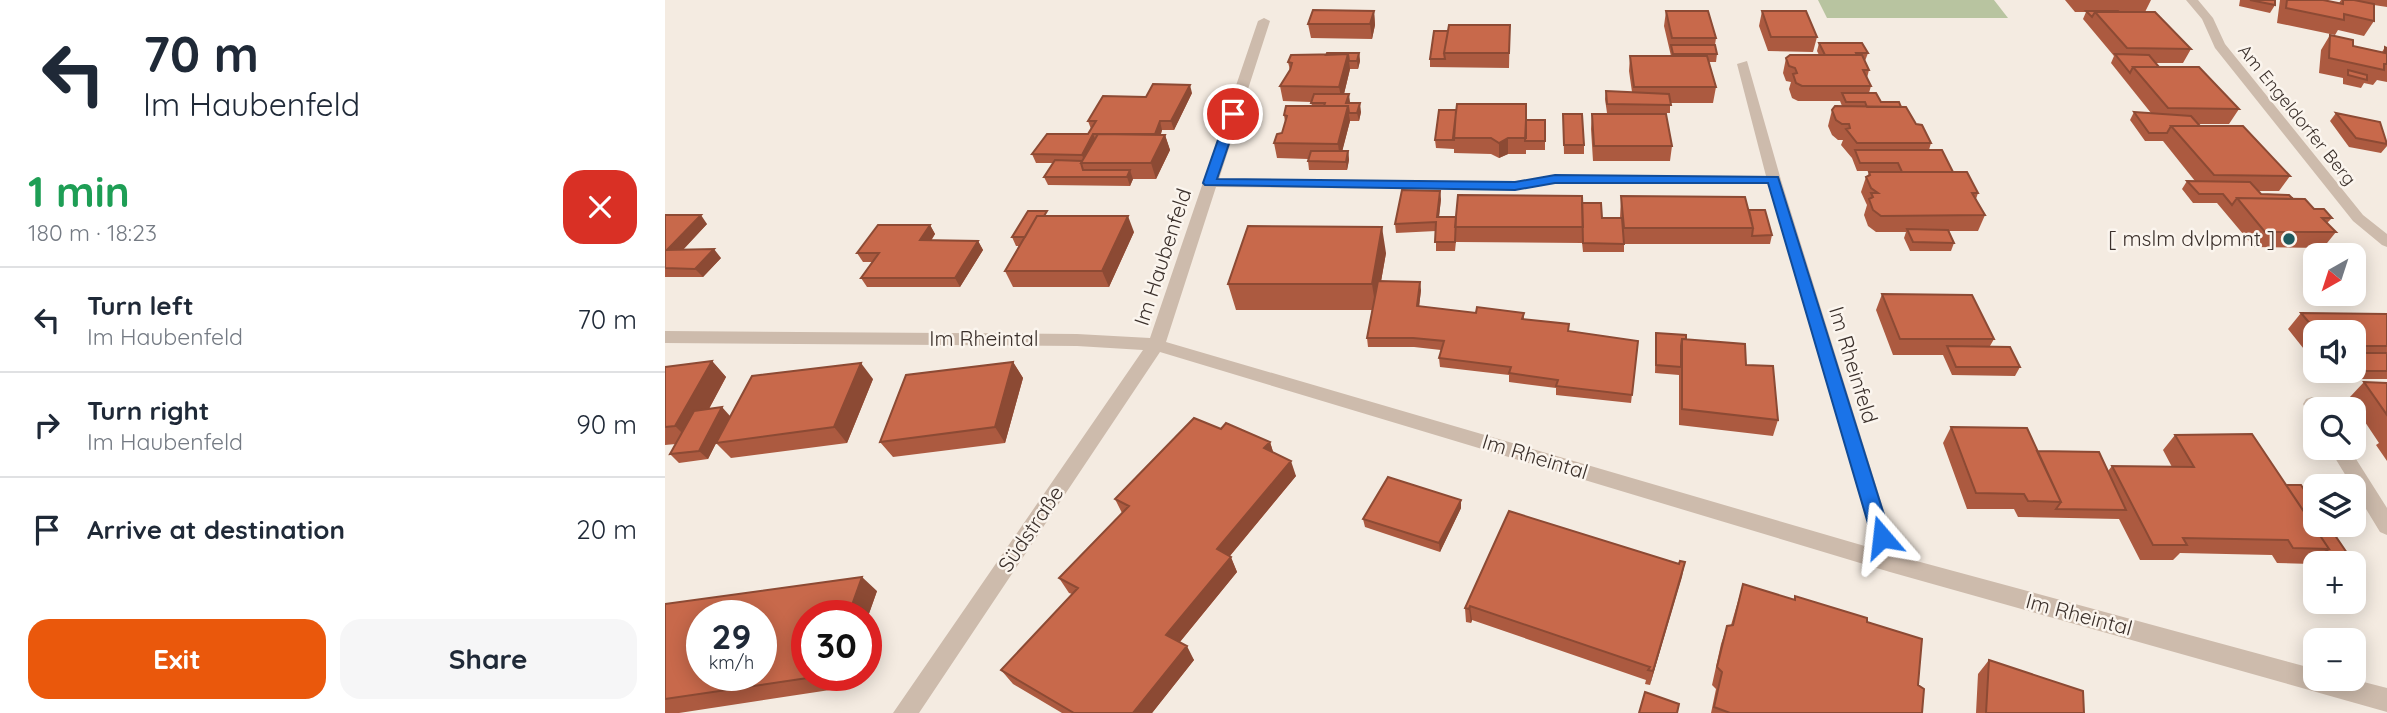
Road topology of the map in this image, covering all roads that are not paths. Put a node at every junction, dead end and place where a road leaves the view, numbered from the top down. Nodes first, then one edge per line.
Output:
1 (2192, 0) edge
2 (1264, 21) dead end
3 (1743, 64) dead end
4 (1774, 180) junction
5 (1209, 183) junction
6 (2387, 242) edge
7 (665, 337) edge
8 (1156, 345) junction
9 (2346, 460) edge
10 (2387, 526) edge
11 (1889, 563) junction
12 (2387, 699) edge
13 (905, 713) edge

1 - 6 street, Am Engeldorfer Berg
2 - 5 street, Im Haubenfeld
3 - 4 street
4 - 5 street, Im Haubenfeld
4 - 11 street, Im Rheinfeld
5 - 8 street, Im Haubenfeld
7 - 8 street, Im Rheintal
8 - 11 street, Im Rheintal
8 - 13 street, Südstraße
9 - 10 street
11 - 12 street, Im Rheintal

